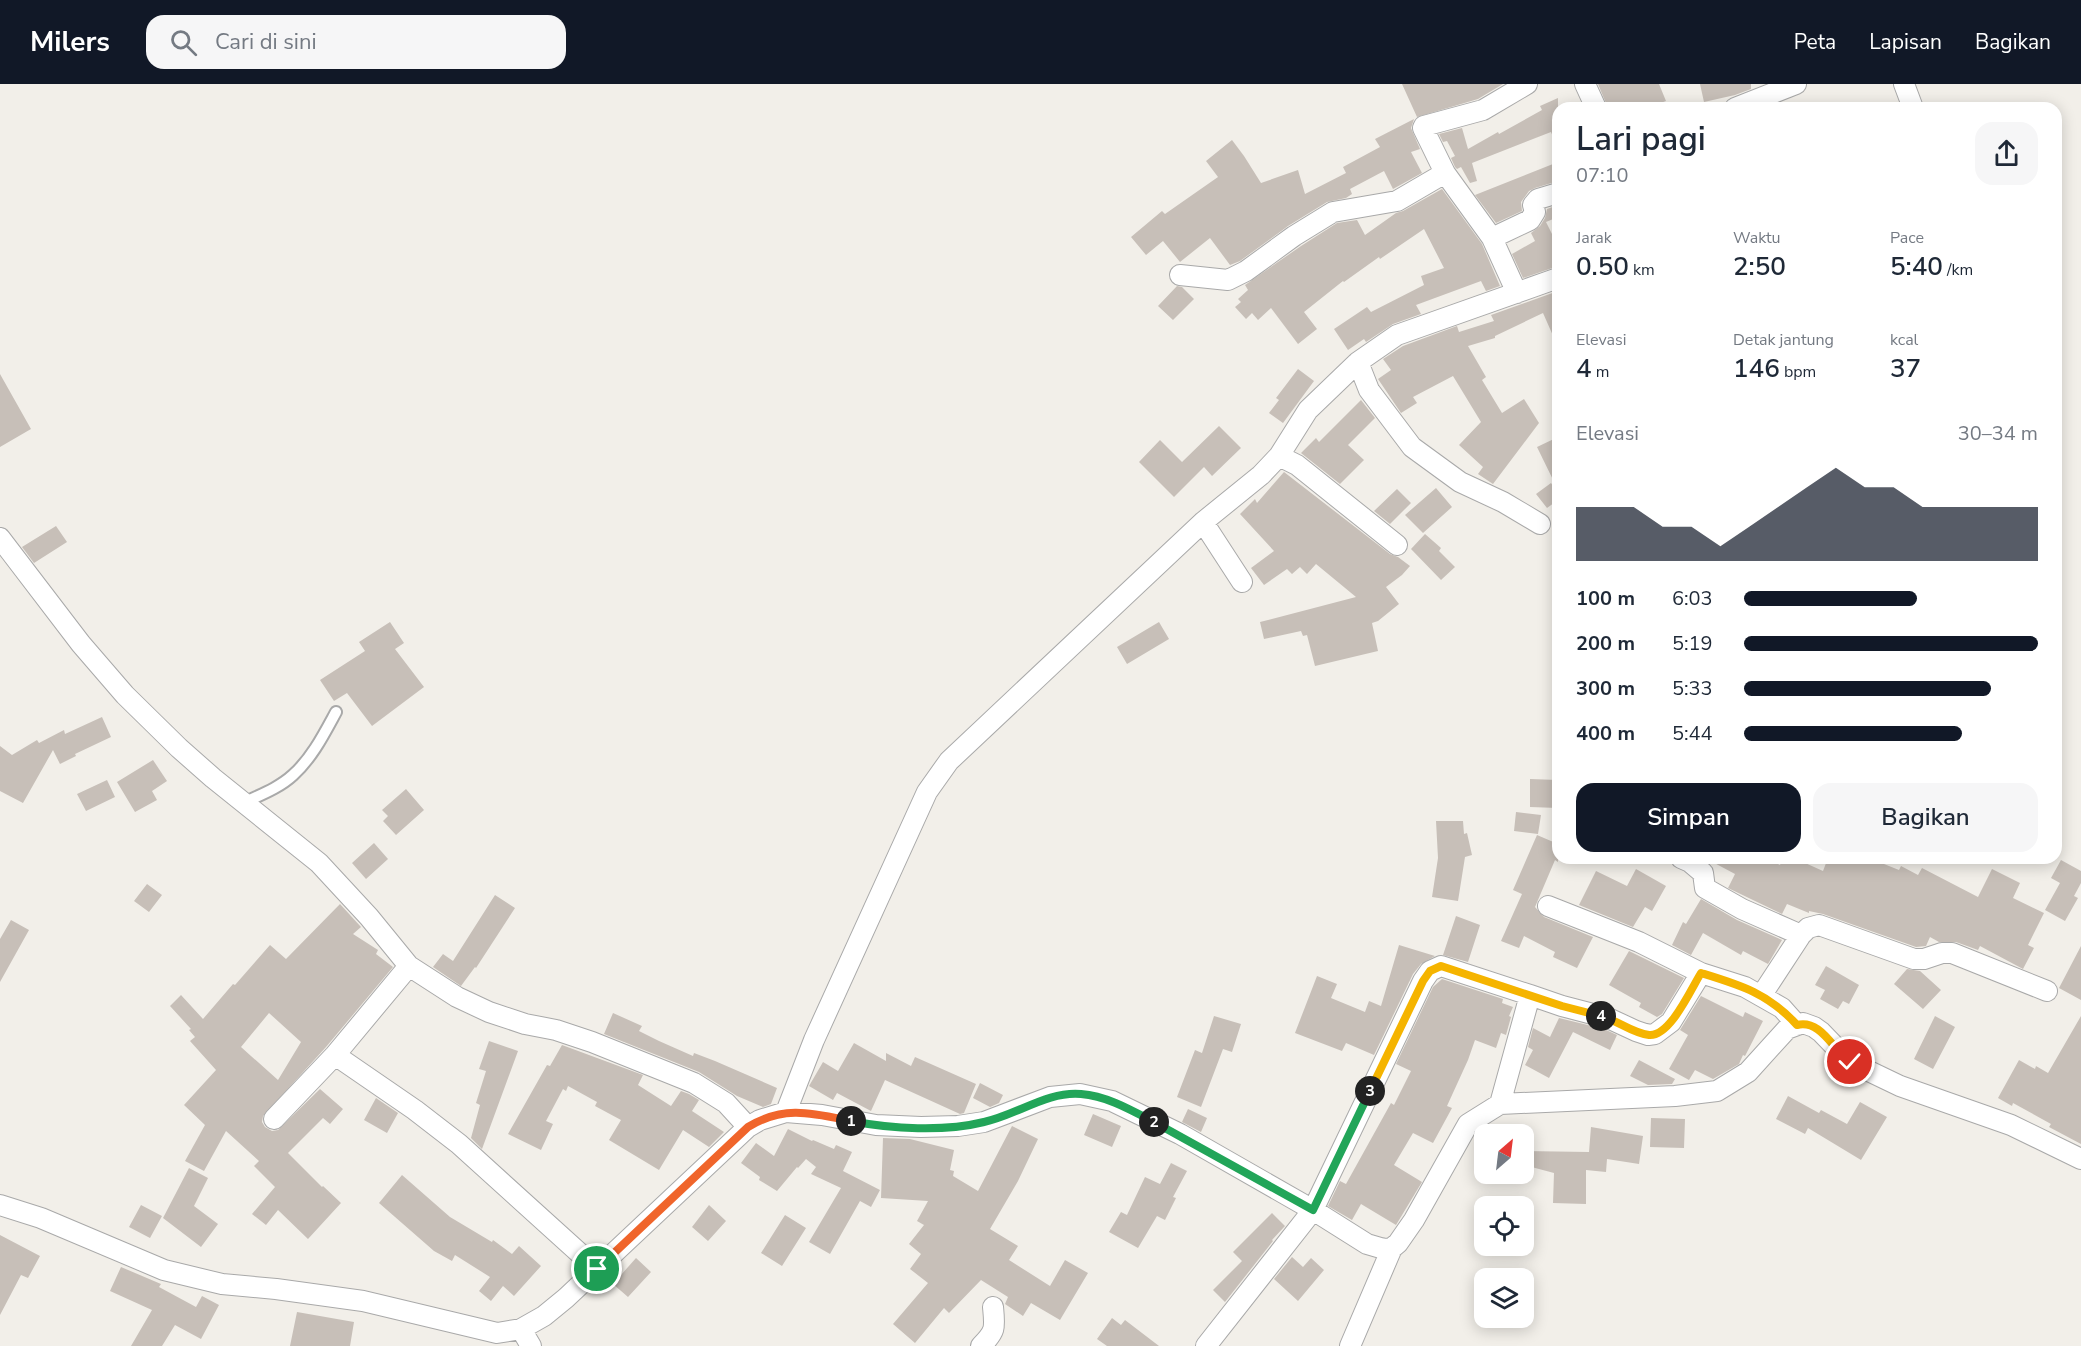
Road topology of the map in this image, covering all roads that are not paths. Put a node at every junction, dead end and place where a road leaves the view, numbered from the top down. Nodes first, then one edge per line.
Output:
1 (1527, 84) edge
2 (1585, 84) edge
3 (1796, 84) edge
4 (1904, 84) edge
5 (1593, 102) edge
6 (1750, 102) edge
7 (1911, 102) edge
8 (1445, 173) junction
9 (1552, 196) edge
10 (1492, 238) junction
11 (1180, 275) dead end
12 (1552, 280) edge
13 (1517, 293) junction
14 (1358, 362) junction
15 (1279, 456) junction
16 (1203, 522) junction
17 (1540, 524) dead end
18 (0, 538) edge
19 (1397, 545) dead end
20 (1242, 582) dead end
21 (336, 712) dead end
22 (243, 803) junction
23 (1692, 864) edge
24 (1548, 906) dead end
25 (1801, 935) junction
26 (409, 966) junction
27 (1701, 973) junction
28 (2047, 991) dead end
29 (1530, 995) junction
30 (1761, 996) junction
31 (1797, 1025) junction
32 (334, 1055) junction
33 (1500, 1104) junction
34 (786, 1112) junction
35 (274, 1119) dead end
36 (748, 1127) junction
37 (2081, 1159) edge
38 (0, 1205) edge
39 (1313, 1210) junction
40 (1392, 1248) junction
41 (597, 1269) junction
42 (993, 1307) dead end
43 (526, 1337) edge
44 (981, 1346) edge
45 (1206, 1346) edge
46 (1350, 1346) edge

1 - 8 street
2 - 5 street
3 - 6 street
4 - 7 street
8 - 10 street
8 - 11 street
9 - 10 street
10 - 13 street
12 - 13 street
13 - 14 street
14 - 15 street
14 - 17 street
15 - 16 street
15 - 19 street
16 - 20 street
16 - 34 street
18 - 22 street
21 - 22 lane
22 - 26 street
23 - 25 street
24 - 27 street
25 - 28 street
25 - 30 street
26 - 32 street
26 - 36 street
27 - 29 street
27 - 30 street
29 - 33 street
29 - 39 street
30 - 31 street
31 - 33 street
31 - 37 street
32 - 35 street
32 - 41 street
33 - 40 street
34 - 36 street
34 - 39 street
36 - 41 street
38 - 43 street
39 - 40 street
39 - 45 street
40 - 46 street
41 - 43 street
42 - 44 street

